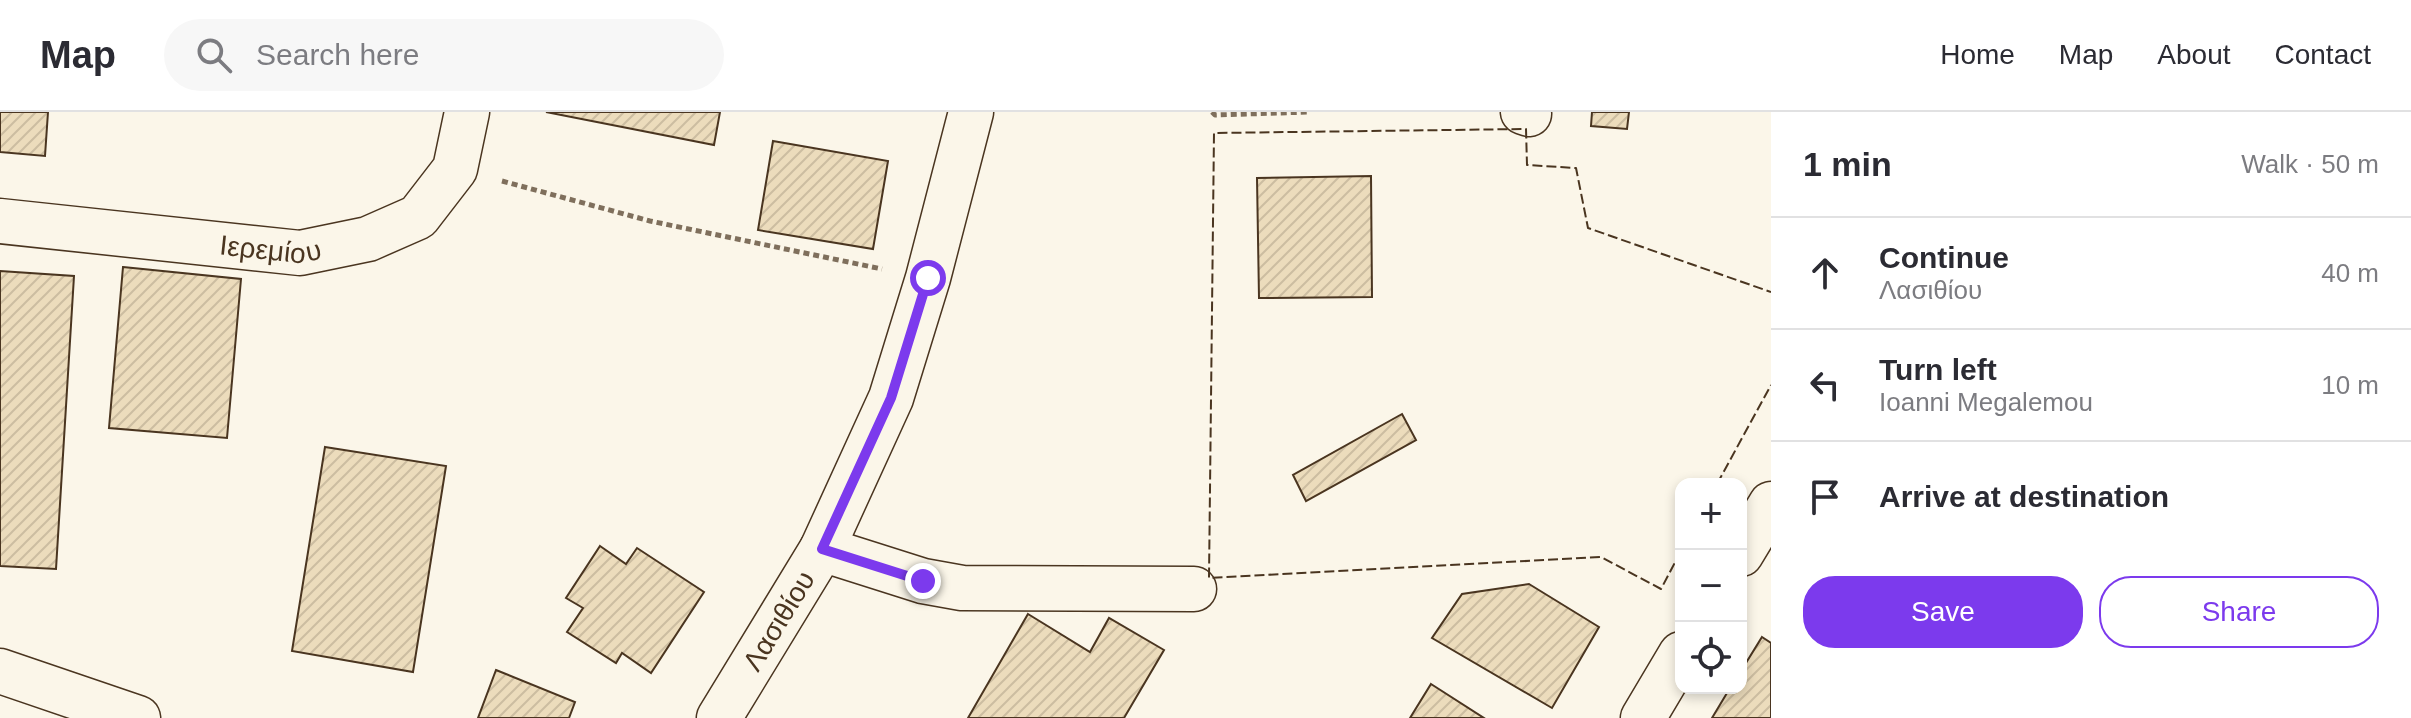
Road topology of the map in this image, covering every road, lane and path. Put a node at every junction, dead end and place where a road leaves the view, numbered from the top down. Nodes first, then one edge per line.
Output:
1 (467, 112) edge
2 (971, 112) edge
3 (1212, 112) edge
4 (1309, 112) edge
5 (455, 169) junction
6 (0, 221) edge
7 (928, 278) junction
8 (1771, 504) edge
9 (822, 549) junction
10 (1743, 550) edge
11 (1194, 589) dead end
12 (1675, 664) edge
13 (0, 671) edge
14 (138, 718) edge
15 (719, 718) edge
16 (1643, 718) edge

1 - 5 street, Ιερεμίου
2 - 7 street, Λασιθίου
3 - 4 path
5 - 6 street, Ιερεμίου
5 - 7 path
7 - 9 street, Λασιθίου
8 - 10 street
9 - 11 street
9 - 15 street, Λασιθίου
12 - 16 street
13 - 14 street

